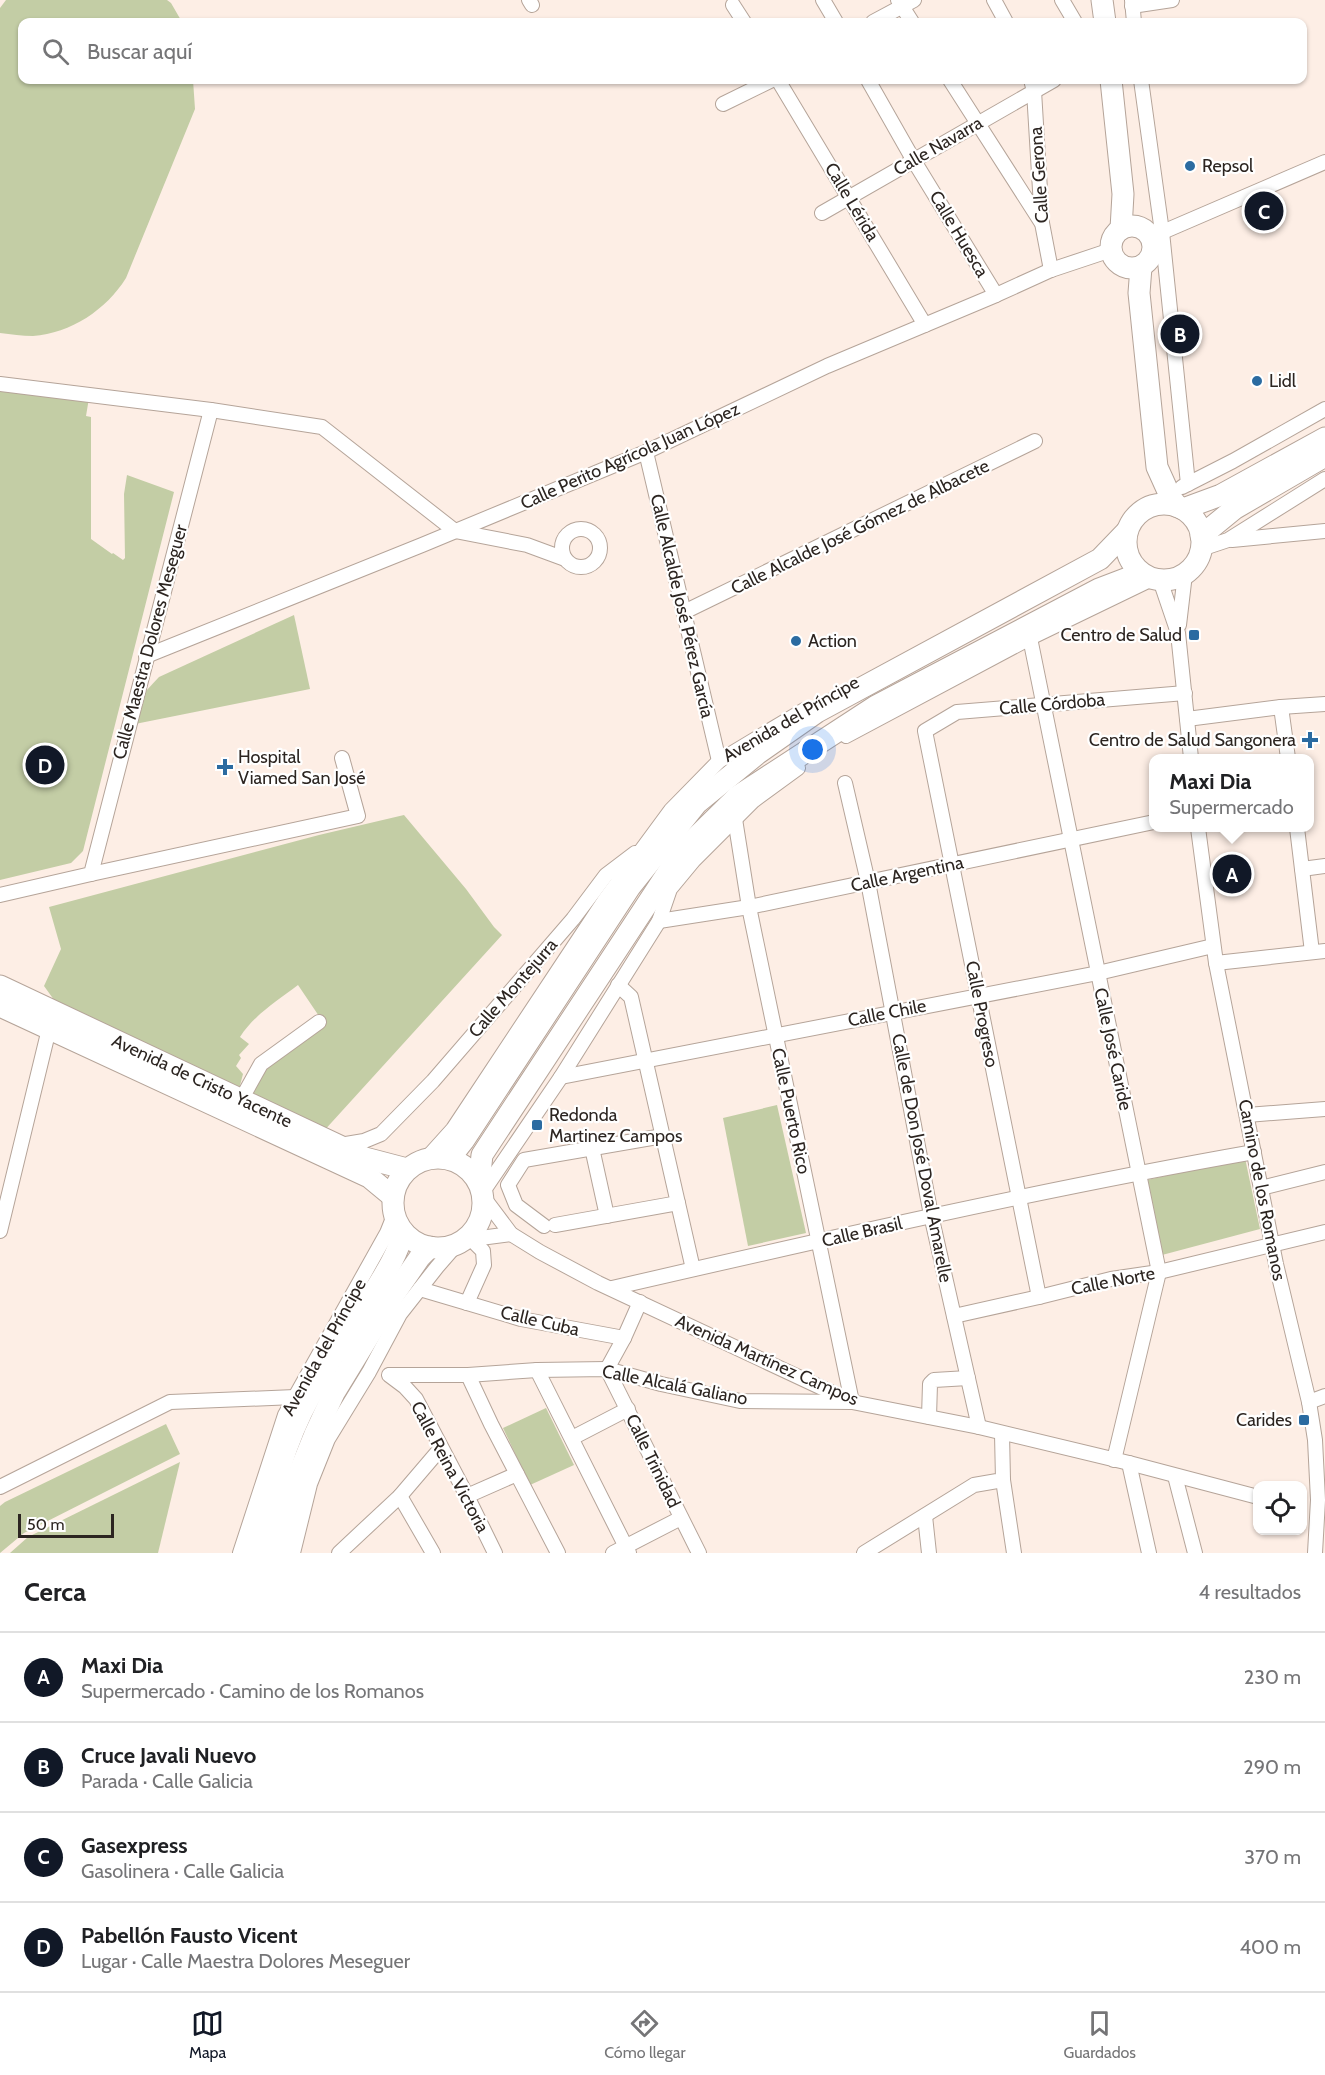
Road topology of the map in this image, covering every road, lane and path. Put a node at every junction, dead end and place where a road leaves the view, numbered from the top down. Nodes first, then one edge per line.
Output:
1 (823, 0) edge
2 (994, 0) edge
3 (1062, 0) edge
4 (1102, 0) edge
5 (1172, 0) edge
6 (905, 2) edge
7 (1132, 3) edge
8 (733, 5) dead end
9 (741, 18) edge
10 (834, 18) edge
11 (879, 18) edge
12 (911, 18) edge
13 (1004, 18) edge
14 (1073, 18) edge
15 (1104, 18) edge
16 (1134, 18) edge
17 (764, 84) edge
18 (780, 84) edge
19 (870, 84) edge
20 (953, 84) edge
21 (1111, 84) edge
22 (1141, 84) edge
23 (1032, 85) edge
24 (723, 104) dead end
25 (978, 123) junction
26 (914, 160) junction
27 (1325, 162) edge
28 (849, 198) junction
29 (822, 213) dead end
30 (1041, 223) junction
31 (1144, 231) junction
32 (1111, 250) junction
33 (1134, 267) junction
34 (1051, 270) junction
35 (996, 296) junction
36 (926, 325) junction
37 (0, 384) edge
38 (1325, 409) edge
39 (211, 410) junction
40 (1325, 438) edge
41 (1035, 441) dead end
42 (646, 452) junction
43 (1325, 456) edge
44 (1157, 467) junction
45 (1325, 479) edge
46 (1188, 484) junction
47 (1177, 505) junction
48 (1134, 520) junction
49 (456, 531) junction
50 (1325, 531) edge
51 (1228, 540) junction
52 (1202, 542) junction
53 (565, 559) dead end
54 (1185, 574) junction
55 (1151, 577) junction
56 (684, 612) junction
57 (1178, 633) junction
58 (1030, 638) junction
59 (146, 656) junction
60 (1185, 693) junction
61 (1325, 704) edge
62 (1044, 705) junction
63 (1281, 707) junction
64 (1188, 718) junction
65 (925, 731) joint
66 (1191, 754) edge
67 (1287, 754) edge
68 (342, 758) dead end
69 (718, 761) junction
70 (845, 783) dead end
71 (735, 819) junction
72 (1149, 823) edge
73 (1199, 832) edge
74 (1297, 832) edge
75 (1071, 840) junction
76 (646, 845) junction
77 (952, 865) junction
78 (1325, 866) edge
79 (1302, 869) junction
80 (91, 874) junction
81 (868, 882) junction
82 (0, 895) edge
83 (749, 908) junction
84 (659, 921) junction
85 (1213, 946) junction
86 (1318, 952) edge
87 (1216, 963) junction
88 (1098, 973) junction
89 (0, 986) edge
90 (618, 986) junction
91 (978, 996) junction
92 (0, 1006) edge
93 (893, 1012) junction
94 (319, 1022) dead end
95 (49, 1029) junction
96 (775, 1035) junction
97 (646, 1060) junction
98 (561, 1077) junction
99 (241, 1100) junction
100 (1325, 1109) edge
101 (1247, 1115) junction
102 (381, 1134) junction
103 (663, 1136) junction
104 (338, 1146) junction
105 (592, 1148) junction
106 (1254, 1152) junction
107 (426, 1159) junction
108 (449, 1159) junction
109 (385, 1163) junction
110 (0, 1168) edge
111 (407, 1168) junction
112 (1139, 1172) junction
113 (1325, 1172) edge
114 (14, 1174) junction
115 (1261, 1188) junction
116 (482, 1191) junction
117 (1018, 1197) junction
118 (678, 1203) junction
119 (397, 1214) junction
120 (931, 1215) junction
121 (607, 1216) junction
122 (0, 1232) edge
123 (1325, 1232) edge
124 (511, 1234) junction
125 (464, 1241) junction
126 (818, 1242) junction
127 (1272, 1244) junction
128 (430, 1247) junction
129 (693, 1269) junction
130 (1159, 1272) junction
131 (612, 1288) junction
132 (420, 1289) junction
133 (1039, 1297) junction
134 (640, 1302) junction
135 (467, 1303) junction
136 (954, 1316) junction
137 (624, 1338) junction
138 (607, 1369) junction
139 (537, 1370) junction
140 (369, 1372) junction
141 (390, 1375) junction
142 (468, 1375) junction
143 (968, 1378) junction
144 (1325, 1396) edge
145 (295, 1397) junction
146 (852, 1402) junction
147 (1309, 1402) junction
148 (628, 1409) junction
149 (929, 1417) junction
150 (979, 1427) junction
151 (1002, 1434) junction
152 (572, 1438) junction
153 (1320, 1438) edge
154 (441, 1448) junction
155 (1114, 1460) junction
156 (1130, 1463) junction
157 (517, 1474) junction
158 (1175, 1476) junction
159 (1003, 1480) junction
160 (1, 1485) edge
161 (400, 1496) junction
162 (467, 1496) junction
163 (1253, 1496) edge
164 (1322, 1501) edge
165 (925, 1516) junction
166 (681, 1518) junction
167 (1307, 1524) edge
168 (1321, 1533) edge
169 (628, 1550) edge
170 (240, 1553) edge
171 (258, 1553) edge
172 (277, 1553) edge
173 (293, 1553) edge
174 (339, 1553) edge
175 (433, 1553) edge
176 (495, 1553) edge
177 (558, 1553) edge
178 (613, 1553) edge
179 (699, 1553) edge
180 (864, 1553) edge
181 (928, 1553) edge
182 (1014, 1553) edge
183 (1149, 1553) edge
184 (1195, 1553) edge
185 (1315, 1553) edge

1 - 10 street
2 - 13 street
3 - 14 street
4 - 15 main road
5 - 7 street
6 - 11 street
6 - 12 street
7 - 16 street
8 - 9 street
17 - 24 street
18 - 28 street, Calle Lérida
19 - 26 street, Calle Huesca
20 - 25 street
21 - 31 main road
22 - 31 street
23 - 25 street, Calle Navarra
23 - 30 street, Calle Gerona
25 - 26 street, Calle Navarra
25 - 30 street
26 - 28 street, Calle Navarra
26 - 35 street, Calle Huesca
27 - 31 street
28 - 29 street, Calle Navarra
28 - 36 street, Calle Lérida
30 - 34 street, Calle Gerona
31 - 32 main road
31 - 33 main road
31 - 46 street
32 - 33 main road
32 - 34 street, Calle Perito Agrícola Juan López
33 - 44 main road
34 - 35 street, Calle Perito Agrícola Juan López
35 - 36 street, Calle Perito Agrícola Juan López
36 - 42 street, Calle Perito Agrícola Juan López
37 - 39 street
38 - 46 street
39 - 49 street
39 - 59 street, Calle Maestra Dolores Meseguer
40 - 47 main road
41 - 56 street, Calle Alcalde José Gómez de Albacete
42 - 49 street, Calle Perito Agrícola Juan López
42 - 56 street, Calle Alcalde José Pérez García
43 - 52 main road
44 - 47 main road
44 - 48 main road
45 - 51 street
46 - 47 street
47 - 48 main road
47 - 52 main road
48 - 55 main road
48 - 69 street, Avenida del Príncipe
48 - 108 main road, Avenida del Príncipe
49 - 53 street
49 - 59 street, Calle Perito Agrícola Juan López
50 - 51 street
51 - 52 street
52 - 54 main road
54 - 55 main road
54 - 57 street
55 - 57 street
55 - 58 street
55 - 116 main road, Avenida del Príncipe
56 - 69 street, Calle Alcalde José Pérez García
57 - 60 street
58 - 62 street, Calle José Caride
58 - 71 street
59 - 80 street, Calle Maestra Dolores Meseguer
60 - 62 street, Calle Córdoba
60 - 64 street
61 - 63 street
62 - 65 street, Calle Córdoba
62 - 75 street, Calle José Caride
63 - 64 street
63 - 67 street
64 - 66 street
65 - 77 street, Calle Progreso
68 - 80 street
69 - 76 street, Avenida del Príncipe
70 - 81 street, Calle de Don José Doval Amarelle
71 - 83 street, Calle Puerto Rico
71 - 84 street
72 - 75 street, Calle Argentina
73 - 85 street, Camino de los Romanos
74 - 79 street
75 - 77 street, Calle Argentina
75 - 88 street, Calle José Caride
76 - 102 street, Calle Montejurra
76 - 107 street, Avenida del Príncipe
77 - 81 street, Calle Argentina
77 - 91 street, Calle Progreso
78 - 79 street
79 - 86 street
80 - 82 street
81 - 83 street, Calle Argentina
81 - 93 street, Calle de Don José Doval Amarelle
83 - 84 street, Calle Argentina
83 - 96 street, Calle Puerto Rico
84 - 90 street
85 - 87 street, Camino de los Romanos
85 - 88 street, Calle Chile
86 - 87 street
87 - 101 street, Camino de los Romanos
88 - 91 street, Calle Chile
88 - 112 street, Calle José Caride
89 - 99 main road, Avenida de Cristo Yacente
90 - 97 street
90 - 98 street
91 - 93 street, Calle Chile
91 - 117 street, Calle Progreso
92 - 95 main road, Avenida de Cristo Yacente
93 - 96 street, Calle Chile
93 - 120 street, Calle de Don José Doval Amarelle
94 - 99 street
95 - 114 street
95 - 119 main road, Avenida de Cristo Yacente
96 - 97 street, Calle Chile
96 - 126 street, Calle Puerto Rico
97 - 98 street, Calle Chile
97 - 103 street
98 - 116 street
99 - 104 main road, Avenida de Cristo Yacente
100 - 101 street
101 - 106 street, Camino de los Romanos
102 - 104 street
102 - 109 street
103 - 105 street
103 - 118 street
104 - 109 main road, Avenida de Cristo Yacente
105 - 121 street
105 - 121 street
106 - 112 street, Calle Brasil
106 - 115 street, Camino de los Romanos
107 - 108 main road
107 - 111 main road
108 - 116 main road
109 - 111 main road, Avenida de Cristo Yacente
110 - 114 street
111 - 119 main road
112 - 117 street, Calle Brasil
112 - 130 street, Calle José Caride
113 - 115 street
114 - 122 street
115 - 127 street, Camino de los Romanos
116 - 124 street, Avenida Martínez Campos
116 - 125 main road
117 - 120 street, Calle Brasil
117 - 133 street, Calle Progreso
118 - 121 street
118 - 129 street
119 - 128 main road
119 - 145 street, Avenida del Príncipe
119 - 171 main road, Avenida del Príncipe
120 - 126 street, Calle Brasil
120 - 136 street, Calle de Don José Doval Amarelle
123 - 127 street, Calle Norte
124 - 125 street
124 - 131 street, Avenida Martínez Campos
125 - 128 main road
125 - 132 street
125 - 135 street
126 - 129 street, Calle Brasil
126 - 146 street, Calle Puerto Rico
127 - 130 street, Calle Norte
127 - 147 street, Camino de los Romanos
128 - 172 main road, Avenida del Príncipe
129 - 131 street, Calle Brasil
130 - 133 street, Calle Norte
130 - 155 street, Calle José Caride
131 - 134 street, Avenida Martínez Campos
132 - 135 street, Calle Cuba
132 - 140 street
133 - 136 street, Calle Norte
134 - 137 street
134 - 146 street, Avenida Martínez Campos
135 - 137 street, Calle Cuba
136 - 143 street, Calle de Don José Doval Amarelle
137 - 138 street
138 - 139 street, Calle Alcalá Galiano
138 - 146 street, Calle Alcalá Galiano
138 - 148 street, Calle Trinidad
139 - 142 street, Calle Alcalá Galiano
139 - 152 street
140 - 141 street
140 - 173 street
141 - 142 street, Calle Alcalá Galiano
141 - 154 street, Calle Reina Victoria
142 - 157 street
143 - 149 street
143 - 150 street, Calle de Don José Doval Amarelle
144 - 147 street
145 - 160 street
145 - 170 street, Avenida del Príncipe
146 - 149 street, Avenida Martínez Campos
147 - 153 street, Camino de los Romanos
148 - 152 street
148 - 166 street, Calle Trinidad
149 - 150 street, Avenida Martínez Campos
150 - 151 street, Avenida Martínez Campos
151 - 155 street, Avenida Martínez Campos
151 - 159 street
152 - 169 street
153 - 164 street, Camino de los Romanos
154 - 161 street
154 - 162 street, Calle Reina Victoria
155 - 156 street, Avenida Martínez Campos
156 - 158 street, Avenida Martínez Campos
156 - 183 street
157 - 162 street
157 - 177 street
158 - 163 street, Avenida Martínez Campos
158 - 184 street
159 - 165 street
159 - 182 street
161 - 174 street
161 - 175 street
162 - 176 street, Calle Reina Victoria
164 - 168 street, Camino de los Romanos
165 - 180 street
165 - 181 street
166 - 169 street
166 - 179 street, Calle Trinidad
167 - 168 street
168 - 185 street, Camino de los Romanos
169 - 178 street

